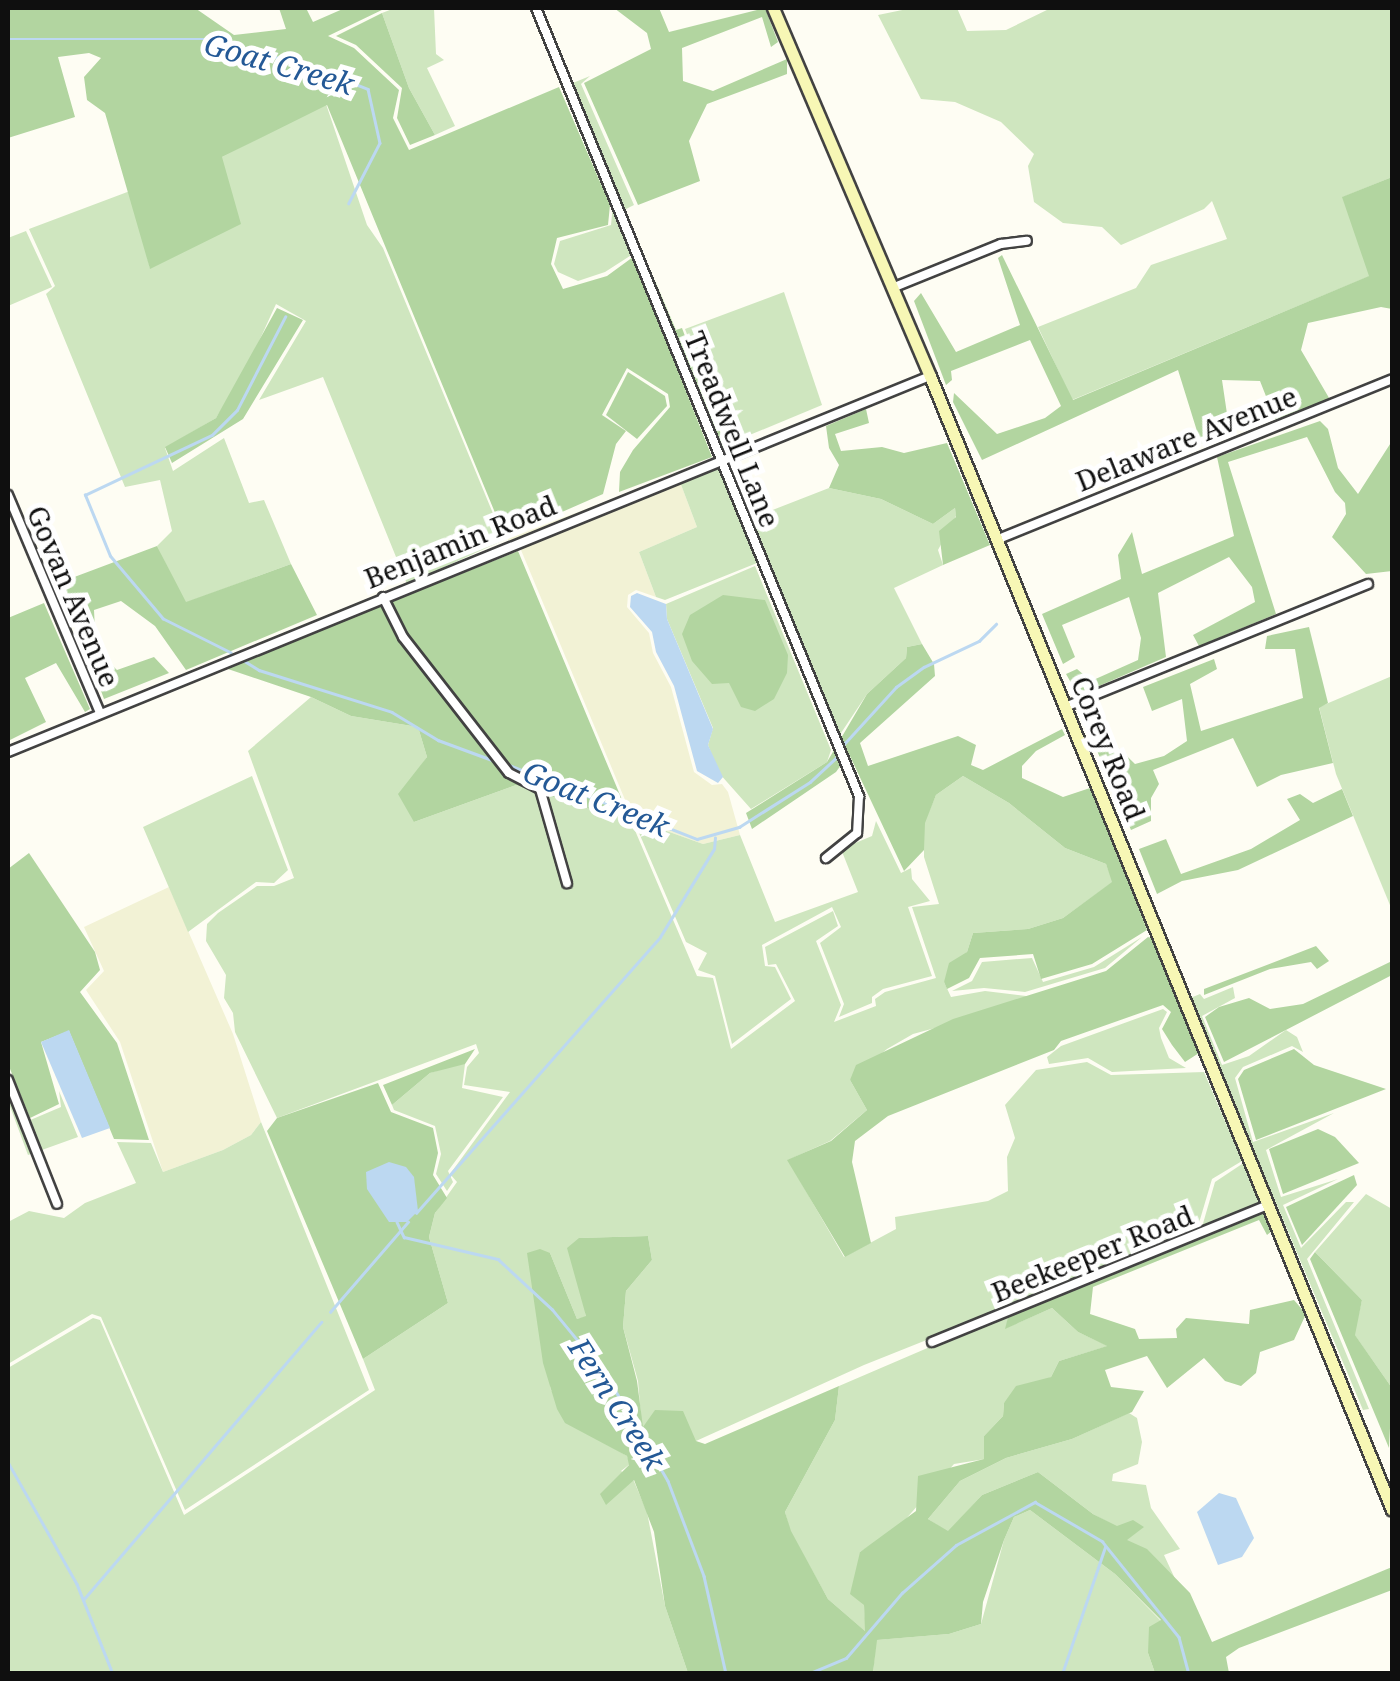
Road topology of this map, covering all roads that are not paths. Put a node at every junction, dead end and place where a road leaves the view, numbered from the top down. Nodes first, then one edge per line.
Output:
1 (536, 8) edge
2 (773, 8) edge
3 (1026, 240) dead end
4 (892, 288) junction
5 (930, 376) junction
6 (1392, 379) edge
7 (722, 460) junction
8 (8, 496) edge
9 (996, 540) junction
10 (1368, 584) dead end
11 (383, 597) junction
12 (1065, 706) junction
13 (100, 714) junction
14 (8, 752) edge
15 (826, 858) dead end
16 (567, 884) dead end
17 (8, 1080) edge
18 (57, 1204) dead end
19 (1268, 1205) junction
20 (932, 1342) dead end
21 (1392, 1510) edge

1 - 7 street, Treadwell Lane
2 - 4 street, Corey Road
3 - 4 street
4 - 5 street, Corey Road
5 - 7 street, Benjamin Road
5 - 9 street, Corey Road
6 - 9 street, Delaware Avenue
7 - 11 street, Benjamin Road
7 - 15 street, Treadwell Lane
8 - 13 street, Govan Avenue
9 - 12 street, Corey Road
10 - 12 street
11 - 13 street, Benjamin Road
11 - 16 street
12 - 19 street, Corey Road
13 - 14 street, Benjamin Road
17 - 18 street
19 - 20 street, Beekeeper Road
19 - 21 street, Corey Road

